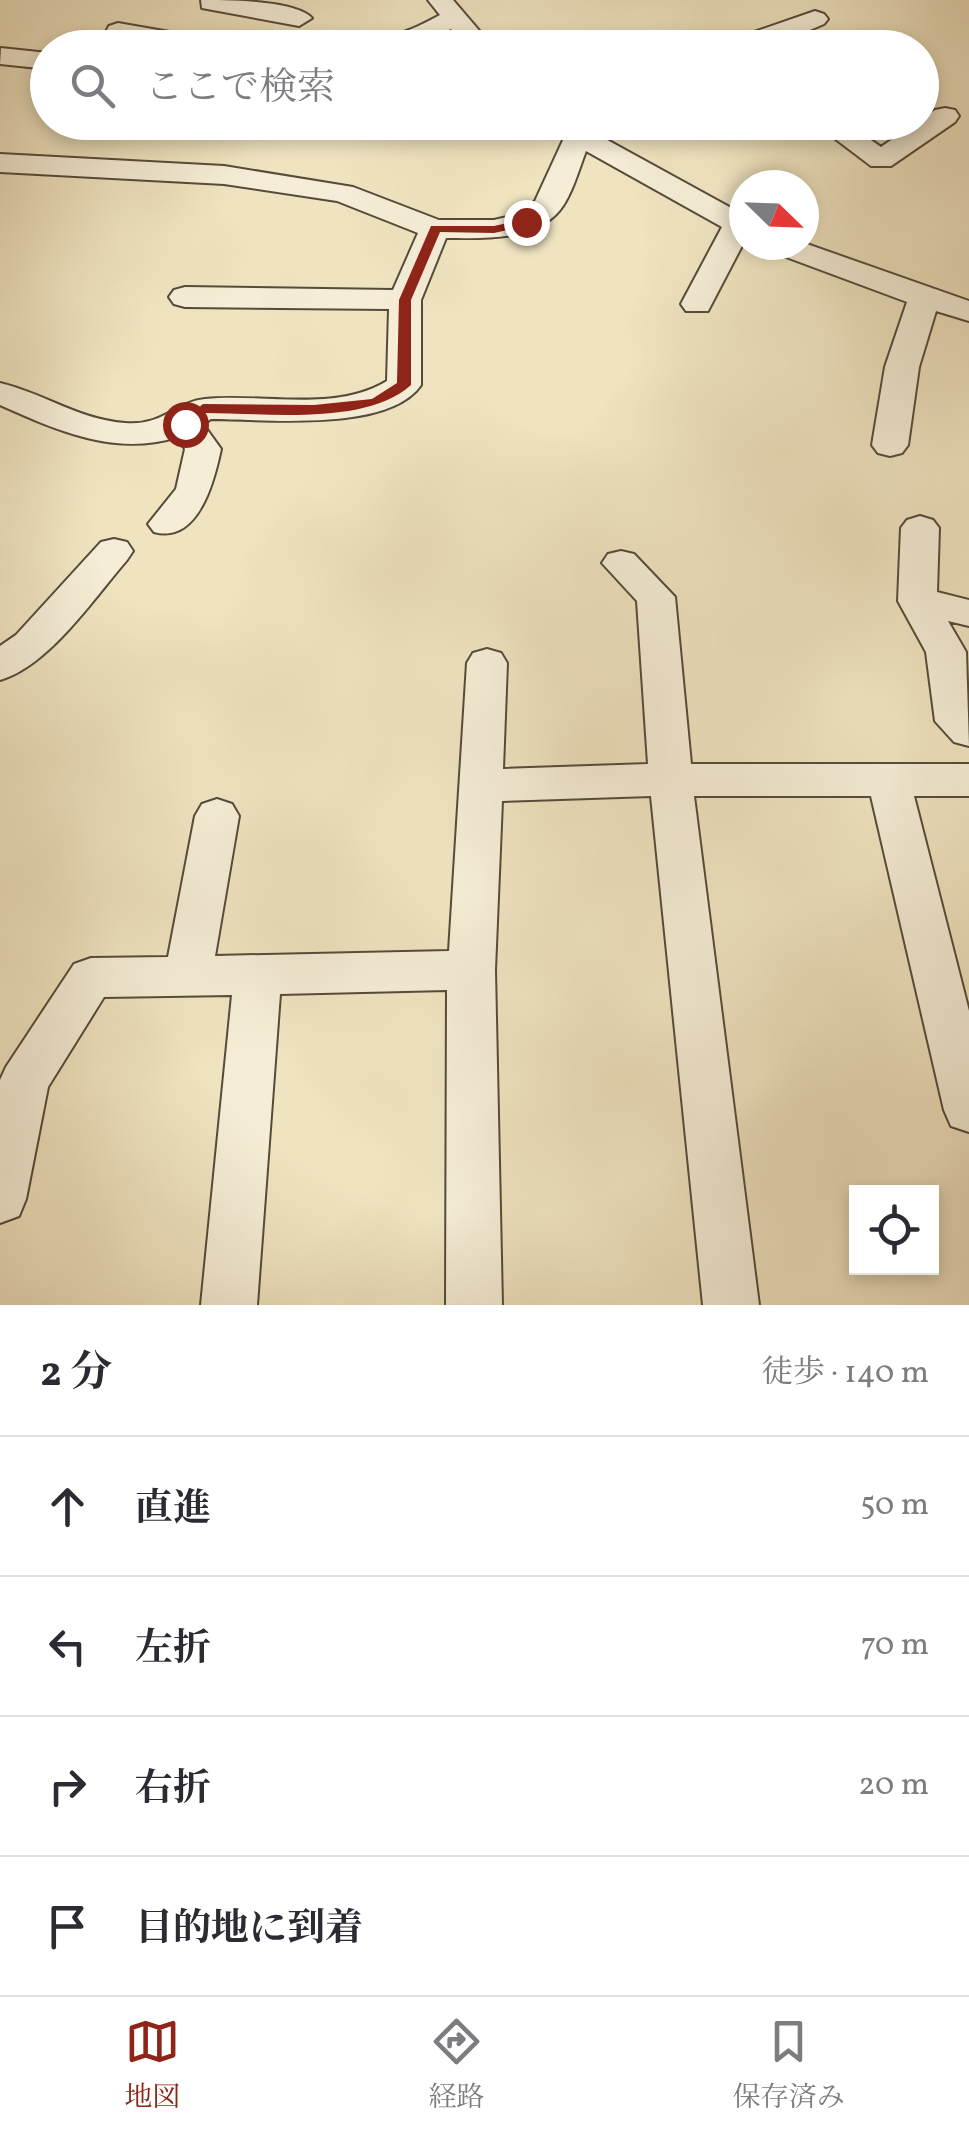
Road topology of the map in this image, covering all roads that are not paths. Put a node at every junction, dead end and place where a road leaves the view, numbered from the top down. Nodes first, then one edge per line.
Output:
1 (211, 3) dead end
2 (448, 8) edge
3 (309, 9) edge
4 (815, 18) dead end
5 (286, 30) edge
6 (427, 30) edge
7 (466, 30) edge
8 (788, 30) edge
9 (1, 56) edge
10 (30, 59) edge
11 (945, 116) dead end
12 (939, 120) edge
13 (573, 140) edge
14 (598, 140) edge
15 (852, 140) edge
16 (910, 140) edge
17 (0, 162) edge
18 (729, 219) edge
19 (435, 228) junction
20 (729, 247) edge
21 (819, 259) edge
22 (185, 297) dead end
23 (925, 298) junction
24 (405, 300) junction
25 (697, 304) dead end
26 (969, 310) edge
27 (0, 393) edge
28 (185, 424) junction
29 (890, 444) dead end
30 (167, 524) dead end
31 (920, 528) dead end
32 (114, 551) dead end
33 (621, 564) dead end
34 (917, 601) junction
35 (969, 613) edge
36 (487, 664) dead end
37 (0, 666) edge
38 (969, 731) edge
39 (969, 780) edge
40 (889, 781) junction
41 (671, 783) junction
42 (479, 786) junction
43 (217, 816) dead end
44 (472, 970) junction
45 (258, 974) junction
46 (188, 975) junction
47 (969, 1110) edge
48 (0, 1199) edge
49 (229, 1305) edge
50 (474, 1305) edge
51 (731, 1305) edge

1 - 3 street
2 - 6 street
2 - 7 street
3 - 5 street
4 - 8 street
9 - 10 street
11 - 12 street
13 - 19 street
14 - 18 street
15 - 16 street
17 - 19 street
19 - 24 street
20 - 25 street
21 - 23 street
22 - 24 street
23 - 26 street
23 - 29 street
24 - 28 street
27 - 28 street
28 - 30 street
31 - 34 street
32 - 37 street
33 - 41 street
34 - 35 street
34 - 38 street
36 - 42 street
39 - 40 street
40 - 41 street
40 - 47 street
41 - 42 street
41 - 51 street
42 - 44 street
43 - 46 street
44 - 45 street
44 - 50 street
45 - 46 street
45 - 49 street
46 - 48 street

